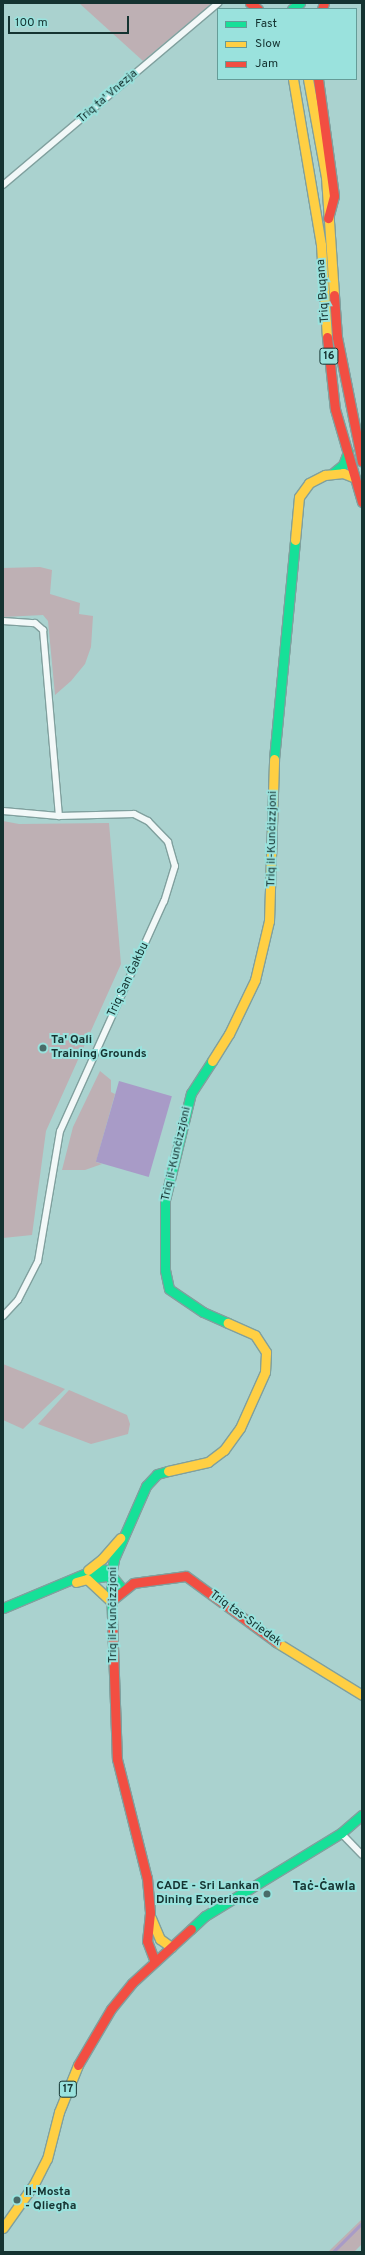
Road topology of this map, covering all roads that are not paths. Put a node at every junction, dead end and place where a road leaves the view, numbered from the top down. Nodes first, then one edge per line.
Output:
1 (218, 3) edge
2 (224, 3) edge
3 (213, 8) junction
4 (292, 80) edge
5 (308, 80) edge
6 (318, 80) edge
7 (3, 185) edge
8 (328, 218) junction
9 (348, 400) junction
10 (348, 452) junction
11 (362, 462) edge
12 (333, 473) junction
13 (353, 477) junction
14 (362, 502) edge
15 (3, 621) edge
16 (3, 811) edge
17 (59, 816) junction
18 (3, 1316) edge
19 (127, 1530) junction
20 (112, 1572) junction
21 (84, 1577) junction
22 (123, 1590) junction
23 (111, 1601) junction
24 (3, 1608) edge
25 (362, 1695) edge
26 (362, 1815) edge
27 (341, 1833) junction
28 (362, 1855) edge
29 (150, 1913) junction
30 (171, 1947) junction
31 (155, 1962) junction
32 (3, 2228) edge

1 - 3 street, Triq ta' Vnezja
2 - 3 street, Triq ta' Vnezja
3 - 7 street, Triq ta' Vnezja
4 - 10 main road, Triq Buqana / 16
5 - 8 main road, Triq Buqana / 16
6 - 8 main road
8 - 9 main road, Triq Buqana / 16
9 - 11 main road, Triq Buqana / 16
9 - 13 main road
10 - 12 main road, Triq il-Kunċizzjoni
10 - 13 main road, Triq Buqana / 16
12 - 13 main road
12 - 19 main road, Triq il-Kunċizzjoni
13 - 14 main road, Triq Buqana / 16
15 - 17 street
16 - 17 street, Triq San Ġakbu
17 - 18 street, Triq San Ġakbu
19 - 20 main road, Triq il-Kunċizzjoni
19 - 21 main road
20 - 21 main road
20 - 22 main road
20 - 23 main road, Triq il-Kunċizzjoni
21 - 23 main road
21 - 24 main road
22 - 23 main road, Triq tas-Sriedek
22 - 25 main road, Triq tas-Sriedek
23 - 29 main road, Triq il-Kunċizzjoni
26 - 27 main road, 17
27 - 28 street
27 - 30 main road, 17
29 - 30 main road, Triq il-Kunċizzjoni
29 - 31 main road, Triq il-Kunċizzjoni
30 - 31 main road, 17
31 - 32 main road, 17

